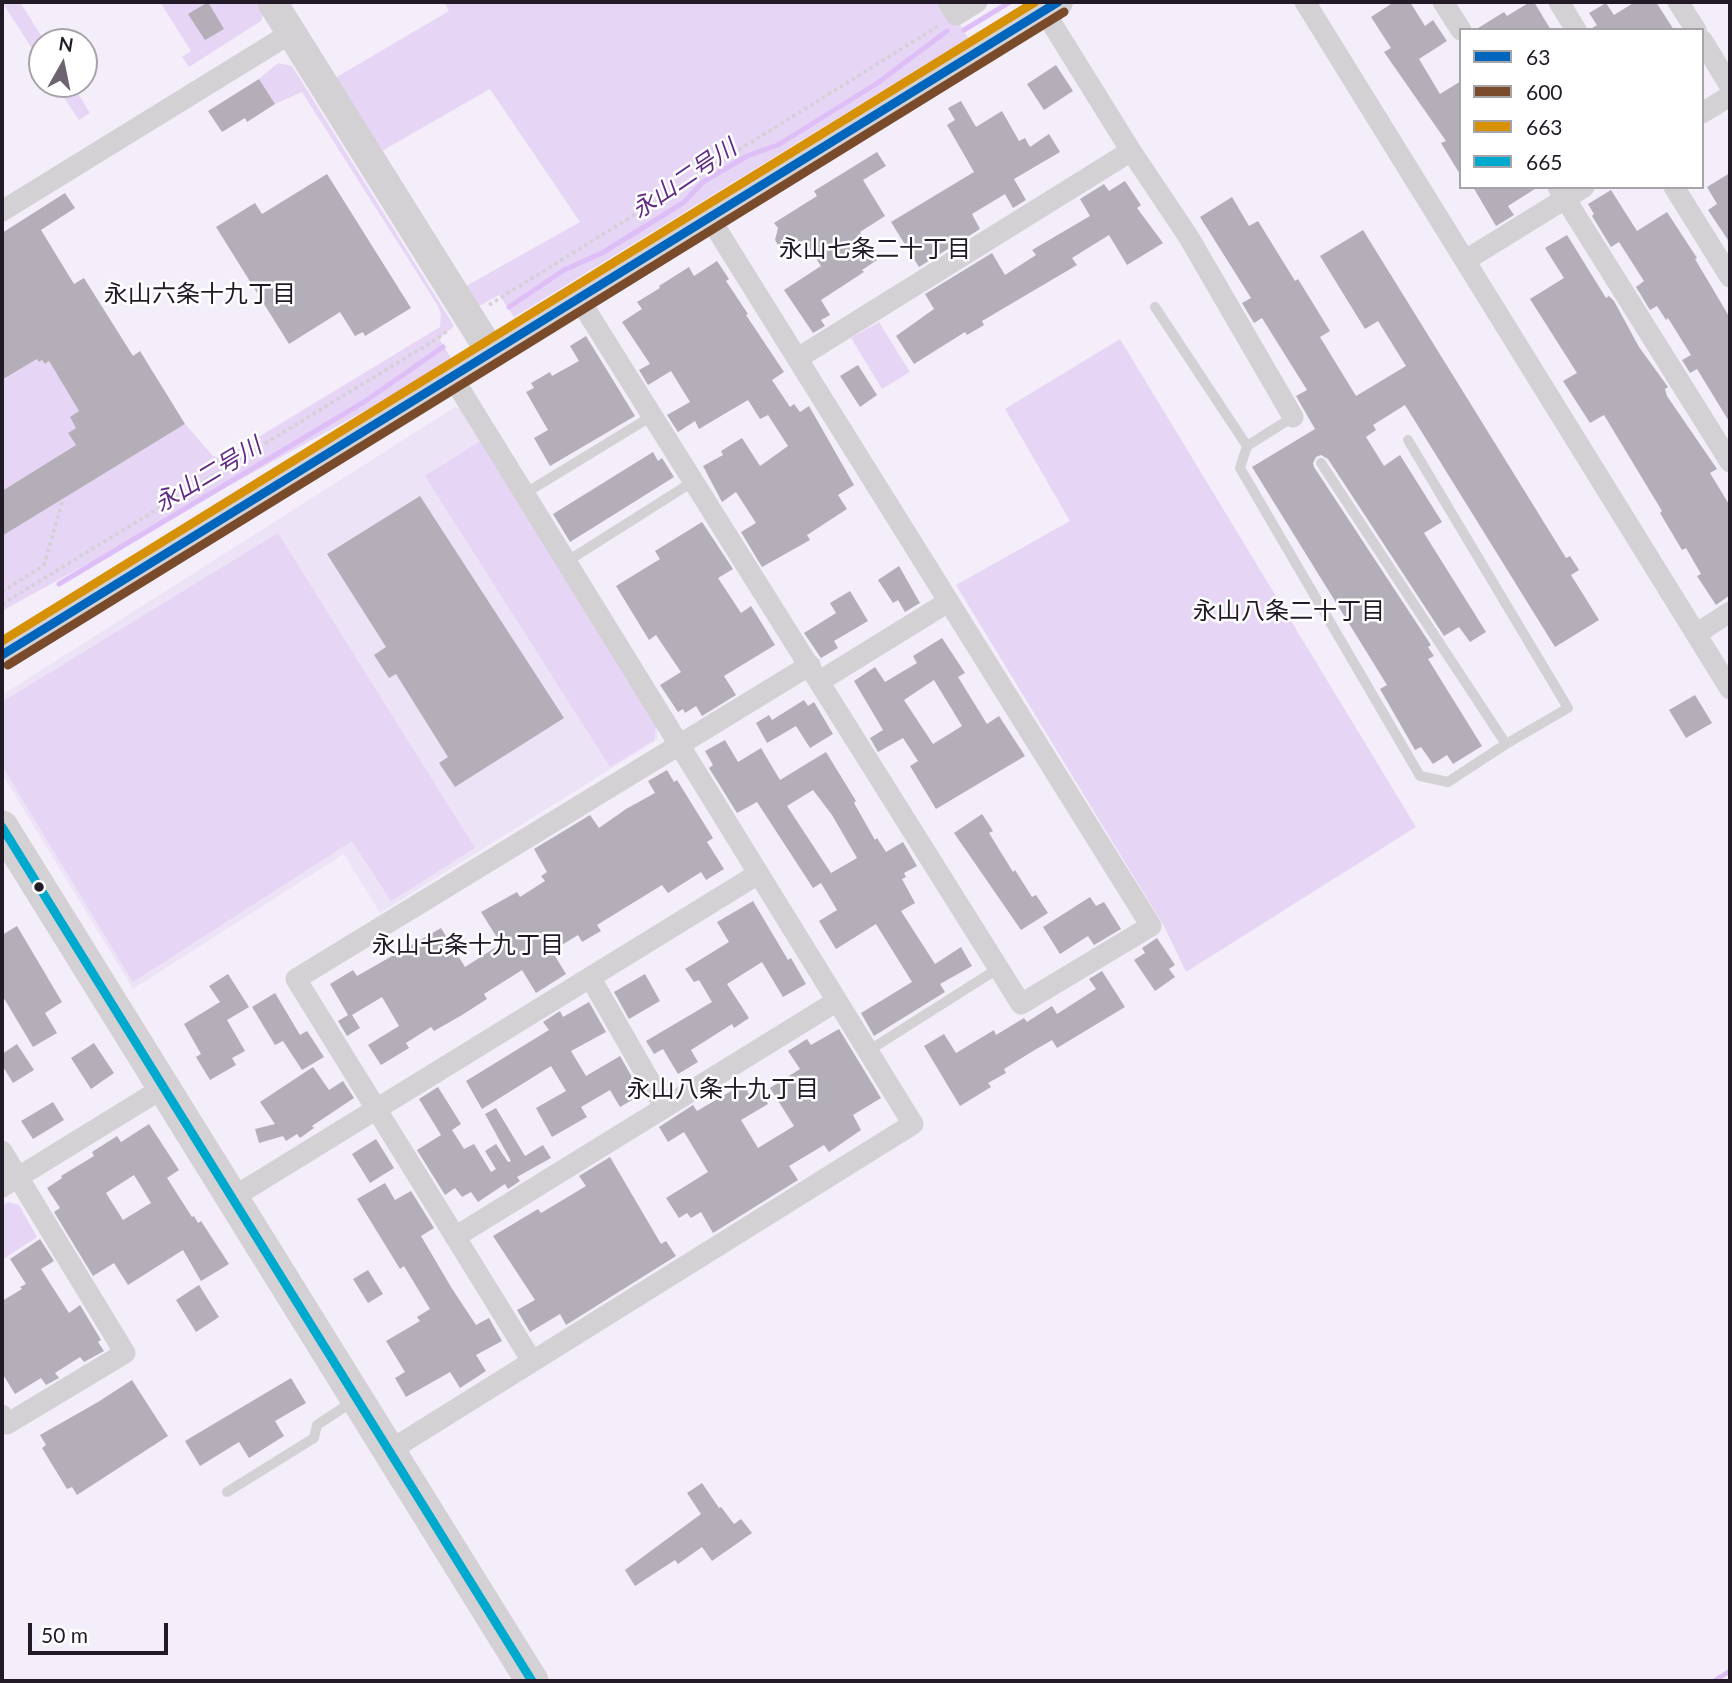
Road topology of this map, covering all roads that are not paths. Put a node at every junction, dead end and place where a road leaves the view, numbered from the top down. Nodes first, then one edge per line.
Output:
1 (272, 2) edge
2 (977, 2) edge
3 (1305, 2) edge
4 (1443, 2) edge
5 (1559, 2) edge
6 (1678, 2) edge
7 (1051, 6) edge
8 (952, 8) edge
9 (1460, 28) edge
10 (1575, 28) edge
11 (1695, 28) edge
12 (291, 33) junction
13 (1704, 43) edge
14 (1730, 86) edge
15 (1730, 96) edge
16 (1704, 112) edge
17 (1131, 151) junction
18 (1675, 189) edge
19 (1562, 193) edge
20 (2, 212) edge
21 (709, 217) junction
22 (1466, 260) junction
23 (1730, 277) edge
24 (579, 299) junction
25 (1155, 307) dead end
26 (492, 354) junction
27 (798, 358) junction
28 (453, 378) junction
29 (652, 416) junction
30 (1293, 417) joint
31 (1408, 440) dead end
32 (1247, 446) junction
33 (1730, 462) edge
34 (1321, 463) dead end
35 (694, 481) junction
36 (524, 494) junction
37 (566, 562) junction
38 (948, 602) junction
39 (1730, 612) edge
40 (1696, 634) junction
41 (2, 655) edge
42 (815, 673) junction
43 (1730, 689) edge
44 (1506, 744) junction
45 (678, 745) junction
46 (2, 827) edge
47 (758, 874) junction
48 (999, 968) junction
49 (590, 977) junction
50 (837, 1001) junction
51 (868, 1051) junction
52 (163, 1088) junction
53 (664, 1107) junction
54 (376, 1108) junction
55 (2, 1151) edge
56 (10, 1182) edge
57 (232, 1198) junction
58 (455, 1237) junction
59 (532, 1361) junction
60 (357, 1399) junction
61 (2, 1415) edge
62 (389, 1451) junction
63 (227, 1492) dead end
64 (532, 1681) edge

1 - 12 street
2 - 8 street
3 - 22 street
4 - 9 street
5 - 10 street
6 - 11 street
7 - 17 street
7 - 21 street
12 - 20 street
12 - 26 street
13 - 14 street
15 - 16 street
17 - 27 street
17 - 30 street
18 - 23 street
19 - 22 street
19 - 33 street
21 - 24 street
21 - 27 street
22 - 40 street
24 - 26 street
24 - 29 street
25 - 32 lane
26 - 28 street
27 - 38 street
28 - 36 street
28 - 41 street
29 - 35 street
29 - 36 lane
30 - 32 lane
31 - 44 lane
32 - 44 lane
34 - 44 lane
35 - 37 lane
35 - 42 street
36 - 37 street
37 - 45 street
38 - 42 street
38 - 48 street
39 - 40 street
40 - 43 street
42 - 45 street
42 - 48 street
45 - 47 street
45 - 54 street
46 - 52 main road
47 - 49 street
47 - 50 street
48 - 51 lane
49 - 53 street
49 - 54 street
50 - 51 street
50 - 53 street
51 - 59 street
52 - 56 street
52 - 57 main road
53 - 58 street
54 - 57 street
54 - 58 street
55 - 56 street
56 - 61 street
57 - 60 main road
58 - 59 street
59 - 62 street
60 - 62 main road
60 - 63 lane
62 - 64 main road

